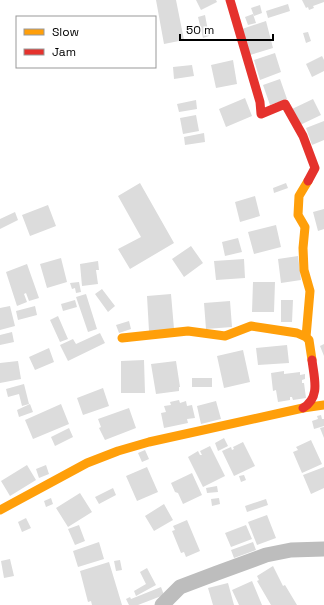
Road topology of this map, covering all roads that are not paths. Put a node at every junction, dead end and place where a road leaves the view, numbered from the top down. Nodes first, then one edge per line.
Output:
1 (230, 0) edge
2 (306, 337) junction
3 (122, 338) dead end
4 (324, 405) edge
5 (303, 408) junction
6 (0, 510) edge
7 (324, 548) edge
8 (162, 605) edge

1 - 2 street
2 - 3 street
2 - 5 street
4 - 5 street
5 - 6 street
7 - 8 street

